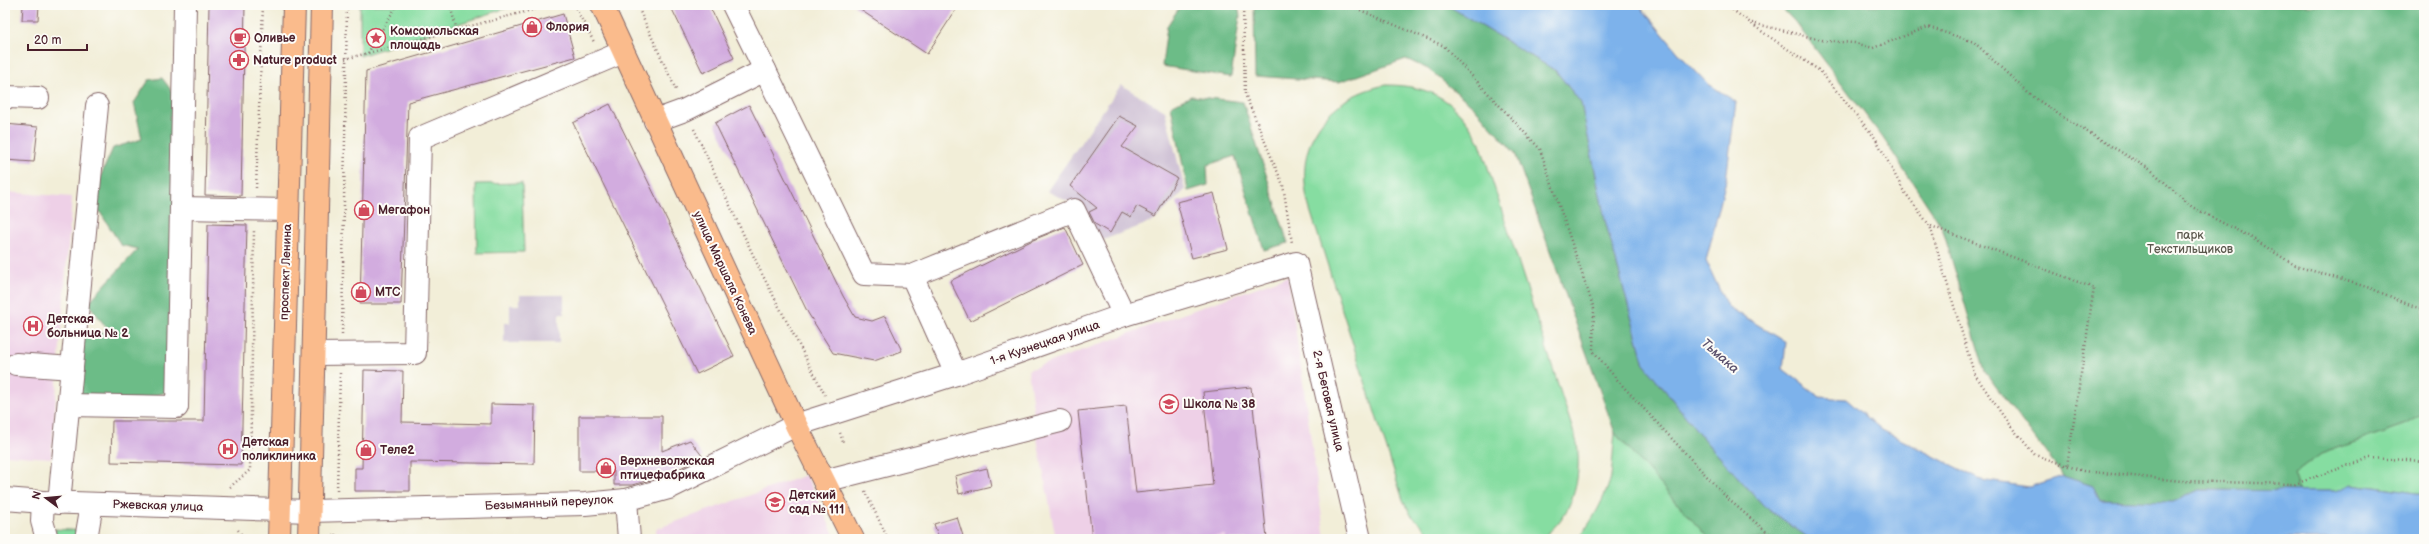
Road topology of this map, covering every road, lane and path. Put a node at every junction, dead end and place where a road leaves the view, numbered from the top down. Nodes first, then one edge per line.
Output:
1 (185, 5) edge
2 (263, 5) edge
3 (294, 5) edge
4 (322, 5) edge
5 (347, 5) edge
6 (397, 5) edge
7 (451, 5) edge
8 (551, 5) edge
9 (574, 5) edge
10 (602, 5) edge
11 (637, 5) edge
12 (733, 5) edge
13 (1243, 5) edge
14 (1354, 5) edge
15 (1726, 5) edge
16 (1749, 22) junction
17 (585, 24) dead end
18 (457, 30) junction
19 (623, 52) junction
20 (367, 53) junction
21 (345, 59) junction
22 (765, 70) junction
23 (5, 97) edge
24 (38, 98) dead end
25 (97, 106) dead end
26 (685, 110) junction
27 (655, 121) junction
28 (181, 208) junction
29 (255, 209) junction
30 (287, 210) junction
31 (1930, 226) junction
32 (1296, 263) junction
33 (912, 276) junction
34 (2424, 309) edge
35 (1124, 315) junction
36 (314, 354) junction
37 (341, 354) junction
38 (16, 364) dead end
39 (72, 368) junction
40 (956, 374) junction
41 (69, 405) junction
42 (834, 413) junction
43 (1060, 421) dead end
44 (796, 425) junction
45 (842, 442) dead end
46 (2424, 462) edge
47 (2067, 466) junction
48 (250, 470) dead end
49 (338, 470) dead end
50 (856, 473) junction
51 (824, 481) junction
52 (5, 499) edge
53 (626, 500) junction
54 (51, 503) junction
55 (92, 504) junction
56 (280, 510) junction
57 (310, 511) junction
58 (1362, 538) edge
59 (47, 539) edge
60 (86, 539) edge
61 (280, 539) edge
62 (309, 539) edge
63 (629, 539) edge
64 (853, 539) edge
65 (888, 539) edge
66 (1775, 539) edge

1 - 28 street
2 - 29 path
3 - 30 main road, проспект Ленина
4 - 36 main road
5 - 21 path
6 - 20 path
7 - 18 path
8 - 18 path
9 - 17 path
10 - 19 main road, улица Маршала Конева
11 - 26 path
12 - 22 street
13 - 32 path
14 - 66 path
15 - 16 path
16 - 31 path
16 - 34 path
18 - 20 path
19 - 27 main road, улица Маршала Конева
19 - 37 street
20 - 21 path
21 - 37 path
22 - 26 street
22 - 33 street
23 - 24 street
25 - 39 street
26 - 27 street
26 - 42 path
27 - 44 main road, улица Маршала Конева
28 - 29 street
28 - 41 street
29 - 30 street
29 - 48 path
30 - 56 main road, проспект Ленина
31 - 47 path
31 - 47 path
32 - 35 street, 1-я Кузнецкая улица
32 - 58 street, 2-я Беговая улица
33 - 35 street
33 - 40 street
35 - 40 street, 1-я Кузнецкая улица
36 - 37 street
36 - 57 main road
37 - 49 path
38 - 39 street
39 - 41 street
40 - 42 street, 1-я Кузнецкая улица
41 - 54 street
42 - 44 street, 1-я Кузнецкая улица
42 - 45 path
43 - 50 street
44 - 51 main road, улица Маршала Конева
44 - 53 street, Безымянный переулок
46 - 47 path
50 - 51 street
50 - 65 path
51 - 64 main road, улица Маршала Конева
52 - 54 street, Ржевская улица
53 - 57 street, Безымянный переулок
53 - 63 street
54 - 55 street, Ржевская улица
54 - 59 street
55 - 56 street, Ржевская улица
55 - 60 street
56 - 57 street, Ржевская улица
56 - 61 main road, проспект Ленина
57 - 62 main road

